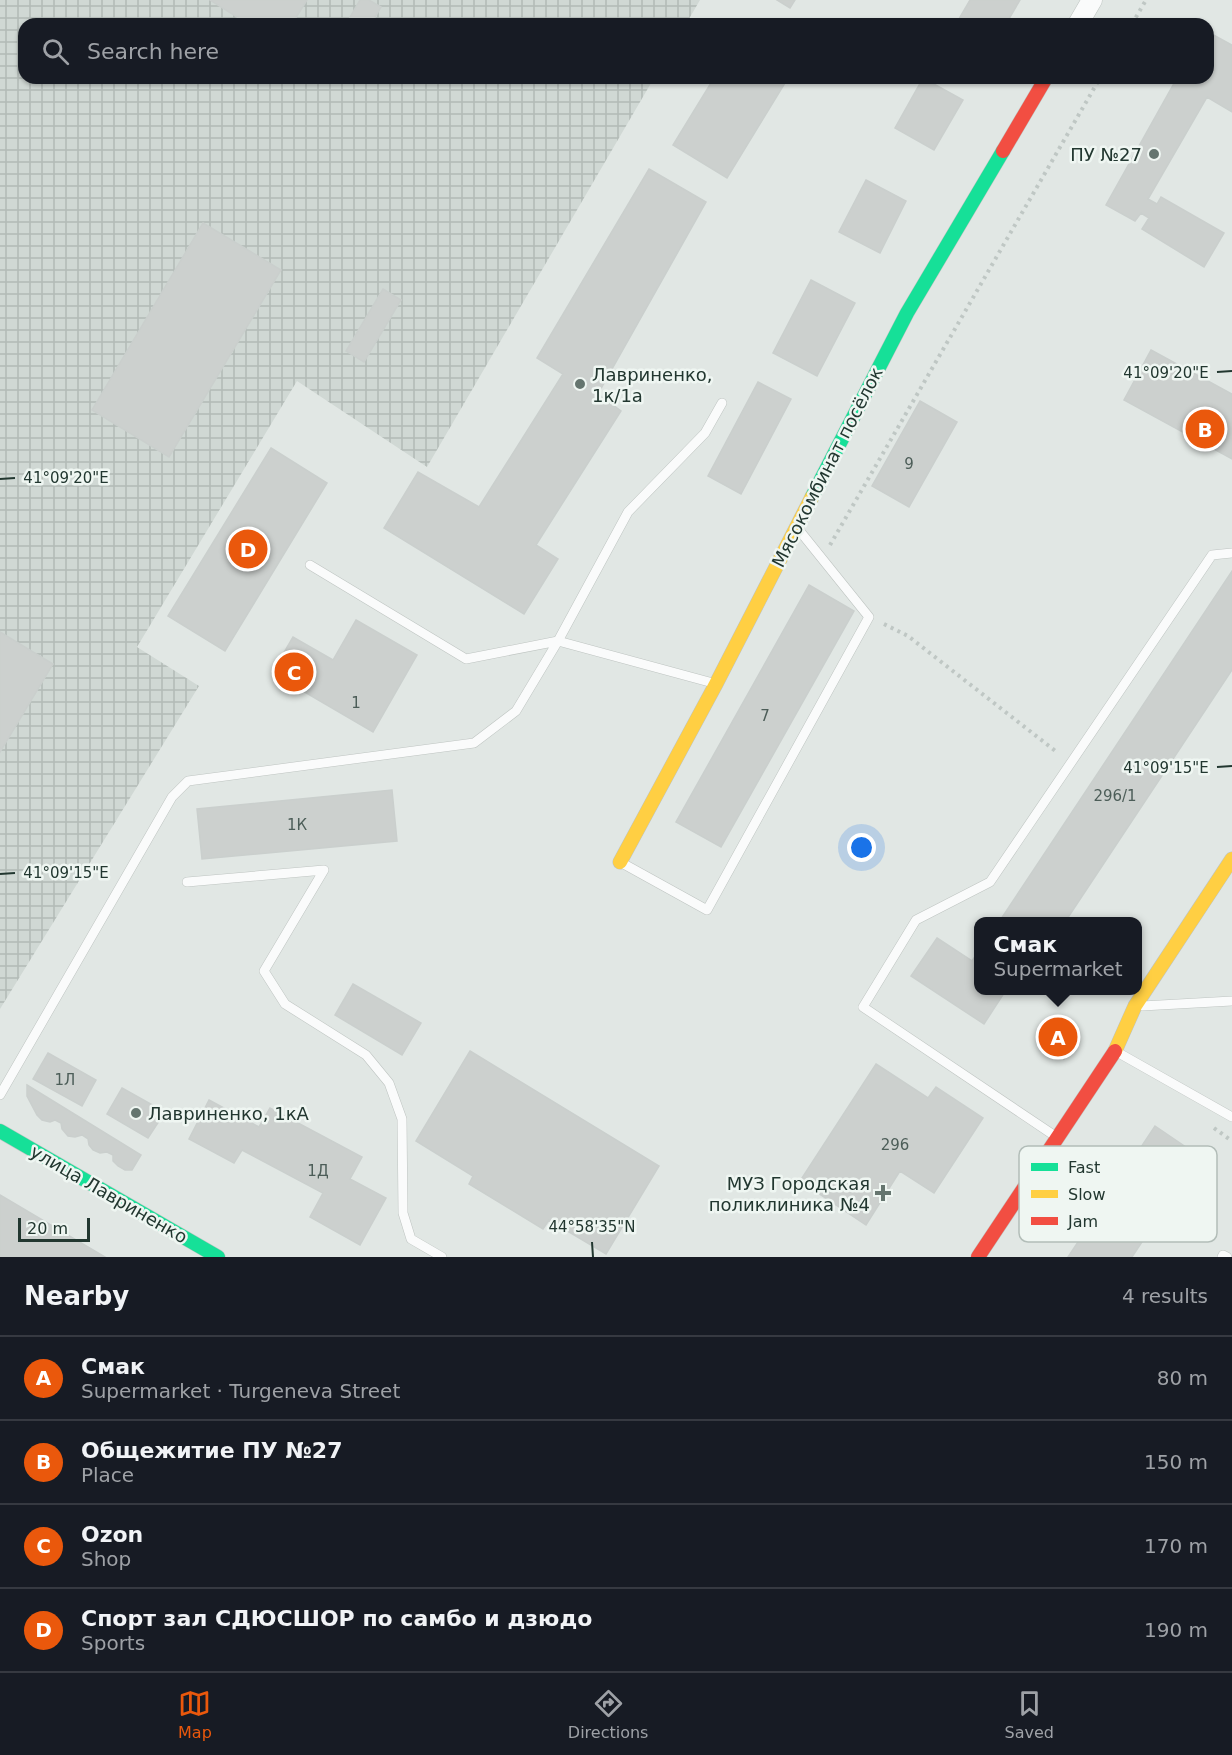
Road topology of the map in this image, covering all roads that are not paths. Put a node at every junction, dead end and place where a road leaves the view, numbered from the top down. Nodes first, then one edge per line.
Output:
1 (1092, 0) edge
2 (1082, 18) edge
3 (1042, 84) edge
4 (722, 403) dead end
5 (796, 527) junction
6 (1232, 553) edge
7 (310, 565) dead end
8 (558, 641) junction
9 (716, 684) junction
10 (1232, 859) edge
11 (620, 862) joint
12 (186, 882) dead end
13 (1232, 1001) edge
14 (1135, 1006) junction
15 (1115, 1051) junction
16 (0, 1095) edge
17 (1232, 1117) edge
18 (0, 1131) edge
19 (1057, 1137) junction
20 (1051, 1146) edge
21 (1019, 1195) edge
22 (218, 1257) edge
23 (442, 1257) edge
24 (978, 1257) edge
25 (1222, 1257) edge
26 (1227, 1257) edge

1 - 2 street
3 - 5 street, Мясокомбинат посёлок
4 - 8 lane
5 - 9 street, Мясокомбинат посёлок
5 - 11 lane
6 - 19 lane
7 - 8 lane
8 - 9 lane
8 - 16 lane
9 - 11 street, Мясокомбинат посёлок
10 - 14 street
12 - 23 lane
13 - 14 lane
14 - 15 street
15 - 17 lane
15 - 19 street
18 - 22 street, улица Лавриненко
19 - 20 street
21 - 24 street
25 - 26 lane

